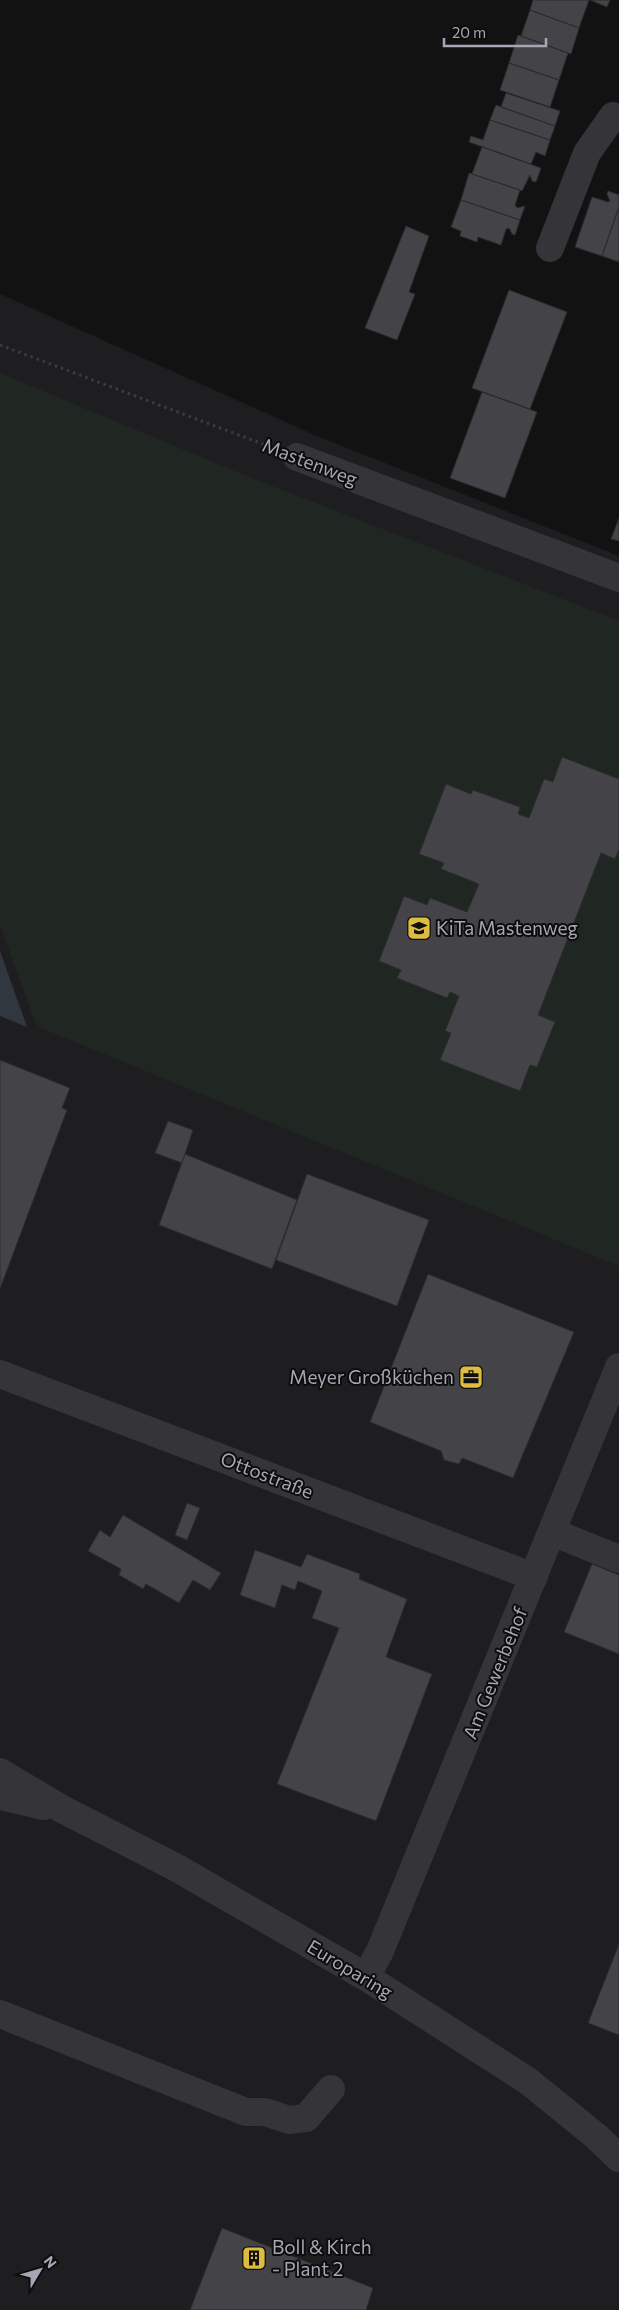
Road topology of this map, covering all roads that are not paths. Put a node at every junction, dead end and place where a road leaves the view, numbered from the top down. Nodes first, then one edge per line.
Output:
1 (617, 117) edge
2 (550, 248) dead end
3 (297, 457) road end
4 (619, 578) edge
5 (619, 1367) edge
6 (0, 1374) edge
7 (552, 1532) junction
8 (619, 1559) edge
9 (534, 1577) junction
10 (0, 1772) edge
11 (0, 1796) edge
12 (62, 1809) junction
13 (366, 1977) junction
14 (0, 2014) edge
15 (331, 2089) dead end
16 (619, 2158) edge

1 - 2 street
3 - 4 street, Mastenweg
5 - 7 street, Am Gewerbehof
6 - 9 street, Ottostraße
7 - 8 street
7 - 9 street, Am Gewerbehof
9 - 13 street, Am Gewerbehof
10 - 12 street, Europaring
11 - 12 street, Europaring
12 - 13 street, Europaring
13 - 16 street, Europaring
14 - 15 street

